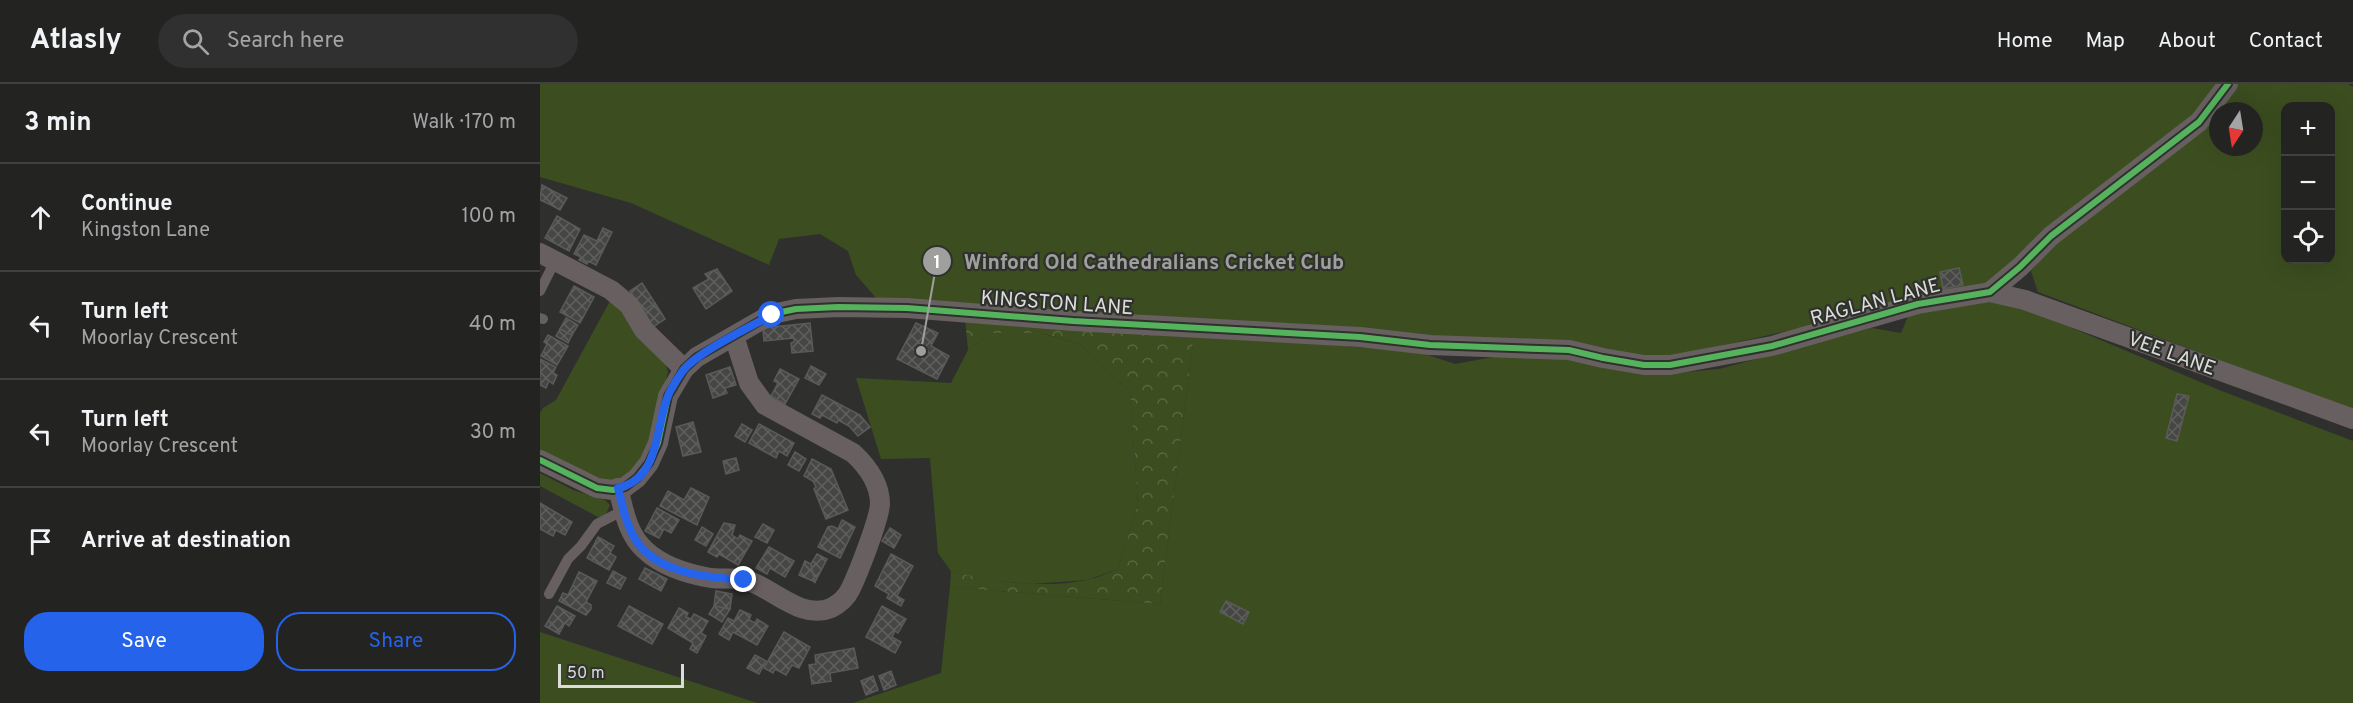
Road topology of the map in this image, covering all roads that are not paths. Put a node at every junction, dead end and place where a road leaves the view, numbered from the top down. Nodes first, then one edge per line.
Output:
1 (2228, 84) edge
2 (548, 257) edge
3 (2020, 267) junction
4 (540, 291) edge
5 (1990, 292) junction
6 (2025, 300) junction
7 (734, 336) junction
8 (1670, 365) joint
9 (684, 369) junction
10 (2353, 418) edge
11 (540, 460) edge
12 (618, 488) junction
13 (624, 510) junction
14 (549, 594) dead end

1 - 3 street
2 - 4 lane
2 - 9 street
3 - 5 street
3 - 6 street
5 - 6 street, VEE LANE
5 - 8 street, RAGLAN LANE
6 - 10 street, VEE LANE
7 - 8 street, KINGSTON LANE
7 - 9 street, KINGSTON LANE
7 - 13 street
9 - 12 street, KINGSTON LANE
11 - 12 street
12 - 13 street
13 - 14 lane

